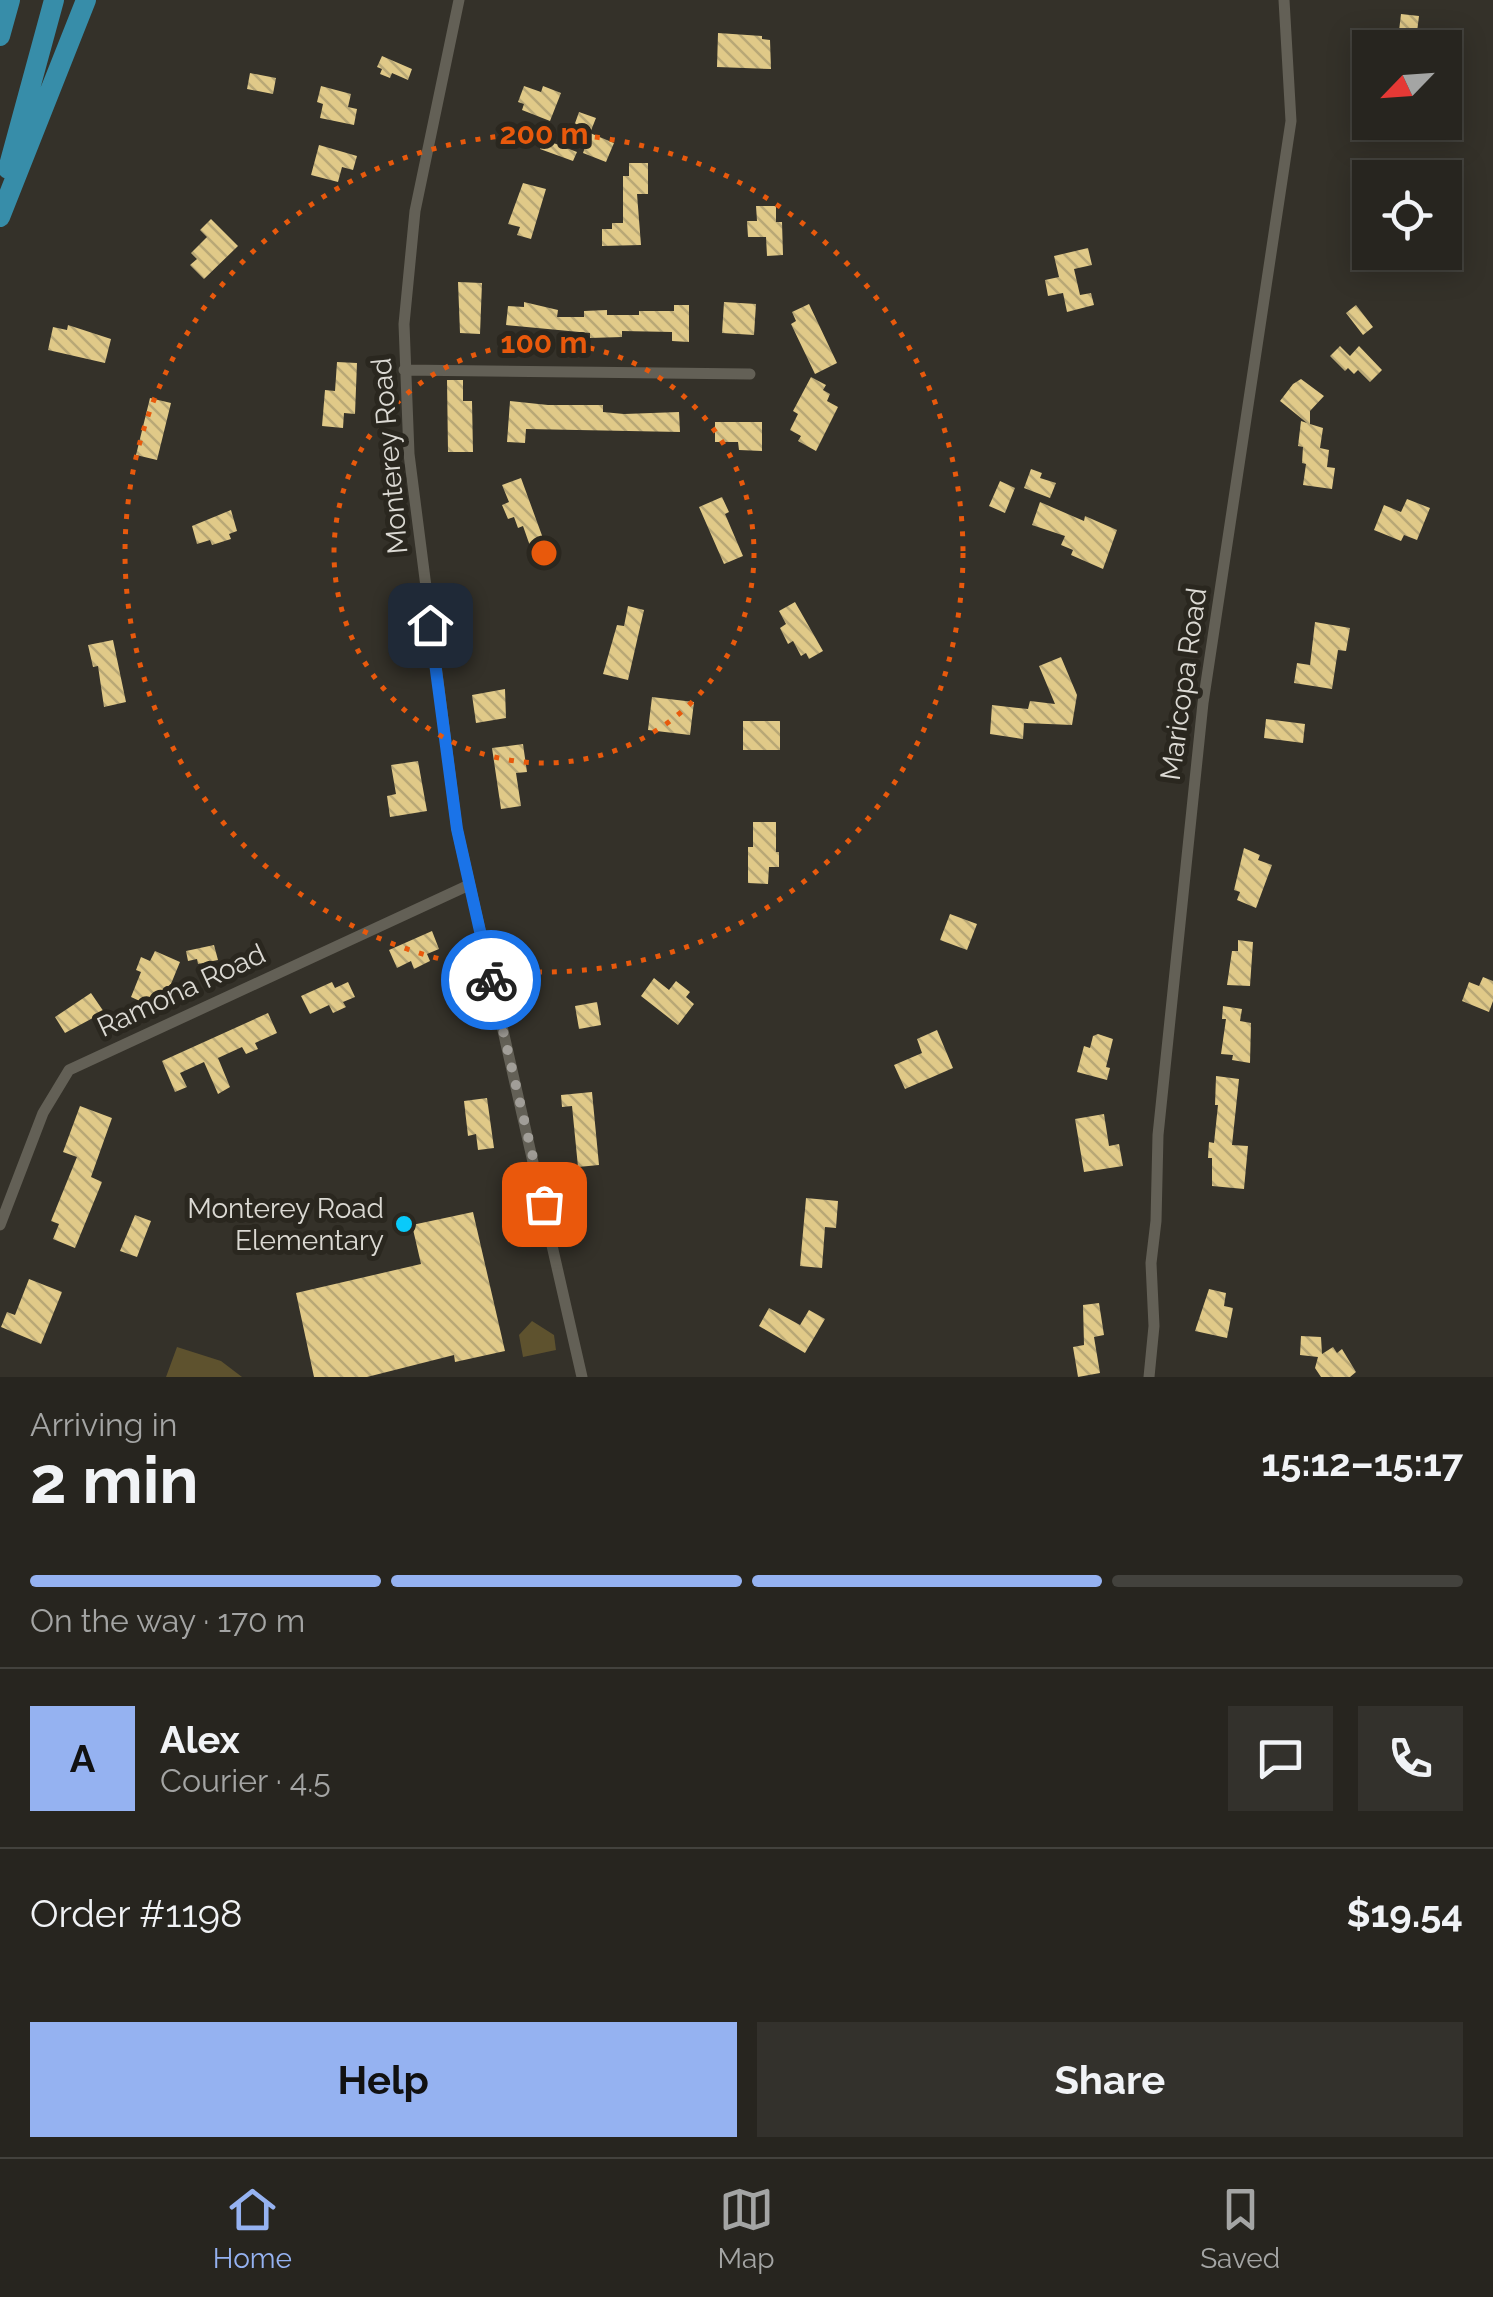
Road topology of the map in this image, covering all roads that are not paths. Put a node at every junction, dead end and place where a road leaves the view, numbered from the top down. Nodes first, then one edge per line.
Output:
1 (10, 0) edge
2 (54, 0) edge
3 (86, 0) edge
4 (459, 0) edge
5 (1284, 0) edge
6 (0, 36) edge
7 (0, 200) edge
8 (0, 218) edge
9 (404, 370) junction
10 (750, 374) dead end
11 (470, 885) junction
12 (0, 1226) edge
13 (582, 1377) edge
14 (1149, 1377) edge

1 - 6 highway
2 - 7 highway
3 - 8 highway
4 - 9 street, Monterey Road
5 - 14 street, Maricopa Road
9 - 10 street
9 - 11 street, Monterey Road
11 - 12 street, Ramona Road
11 - 13 street, Monterey Road

